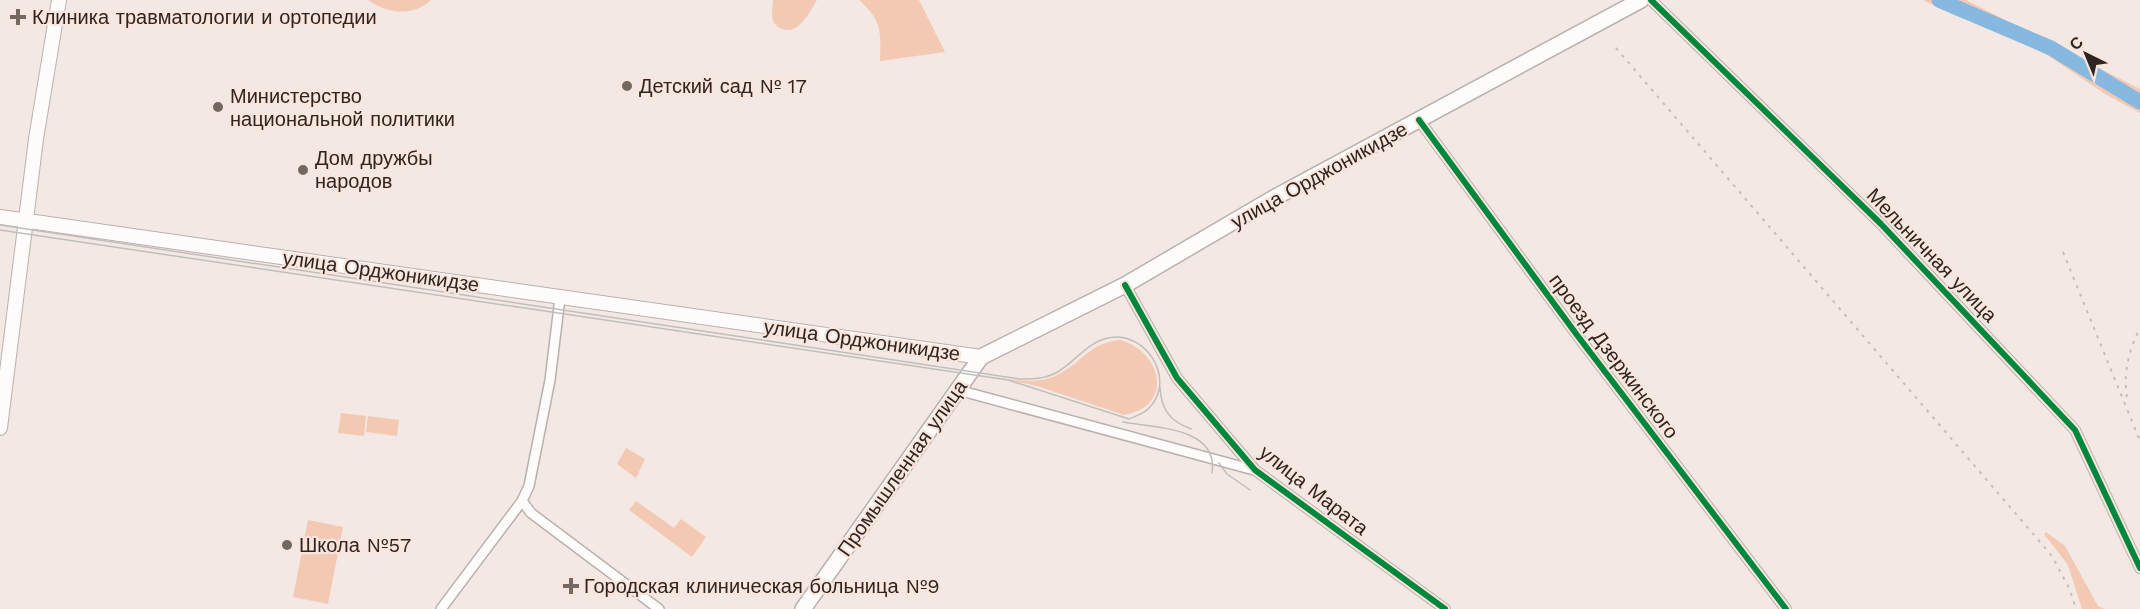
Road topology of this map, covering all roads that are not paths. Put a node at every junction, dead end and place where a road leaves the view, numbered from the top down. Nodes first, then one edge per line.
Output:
1 (59, 0) edge
2 (1641, 0) edge
3 (1651, 0) edge
4 (1419, 120) junction
5 (0, 217) edge
6 (26, 220) junction
7 (1125, 285) junction
8 (560, 298) junction
9 (981, 357) junction
10 (958, 390) junction
11 (0, 428) edge
12 (1255, 471) junction
13 (522, 501) junction
14 (2140, 568) edge
15 (441, 609) edge
16 (659, 609) edge
17 (803, 609) edge
18 (1445, 609) edge
19 (1786, 609) edge

1 - 6 main road
2 - 4 main road, улица Орджоникидзе
3 - 14 street, Мельничная улица
4 - 7 main road, улица Орджоникидзе
4 - 19 street, проезд Дзержинского
5 - 6 main road, улица Орджоникидзе
6 - 8 main road, улица Орджоникидзе
6 - 11 main road
7 - 9 main road, улица Орджоникидзе
7 - 12 street, улица Марата
8 - 9 main road, улица Орджоникидзе
8 - 13 street
9 - 10 main road, Промышленная улица
10 - 12 street
10 - 17 main road, Промышленная улица
12 - 18 street, улица Марата
13 - 15 street
13 - 16 street

